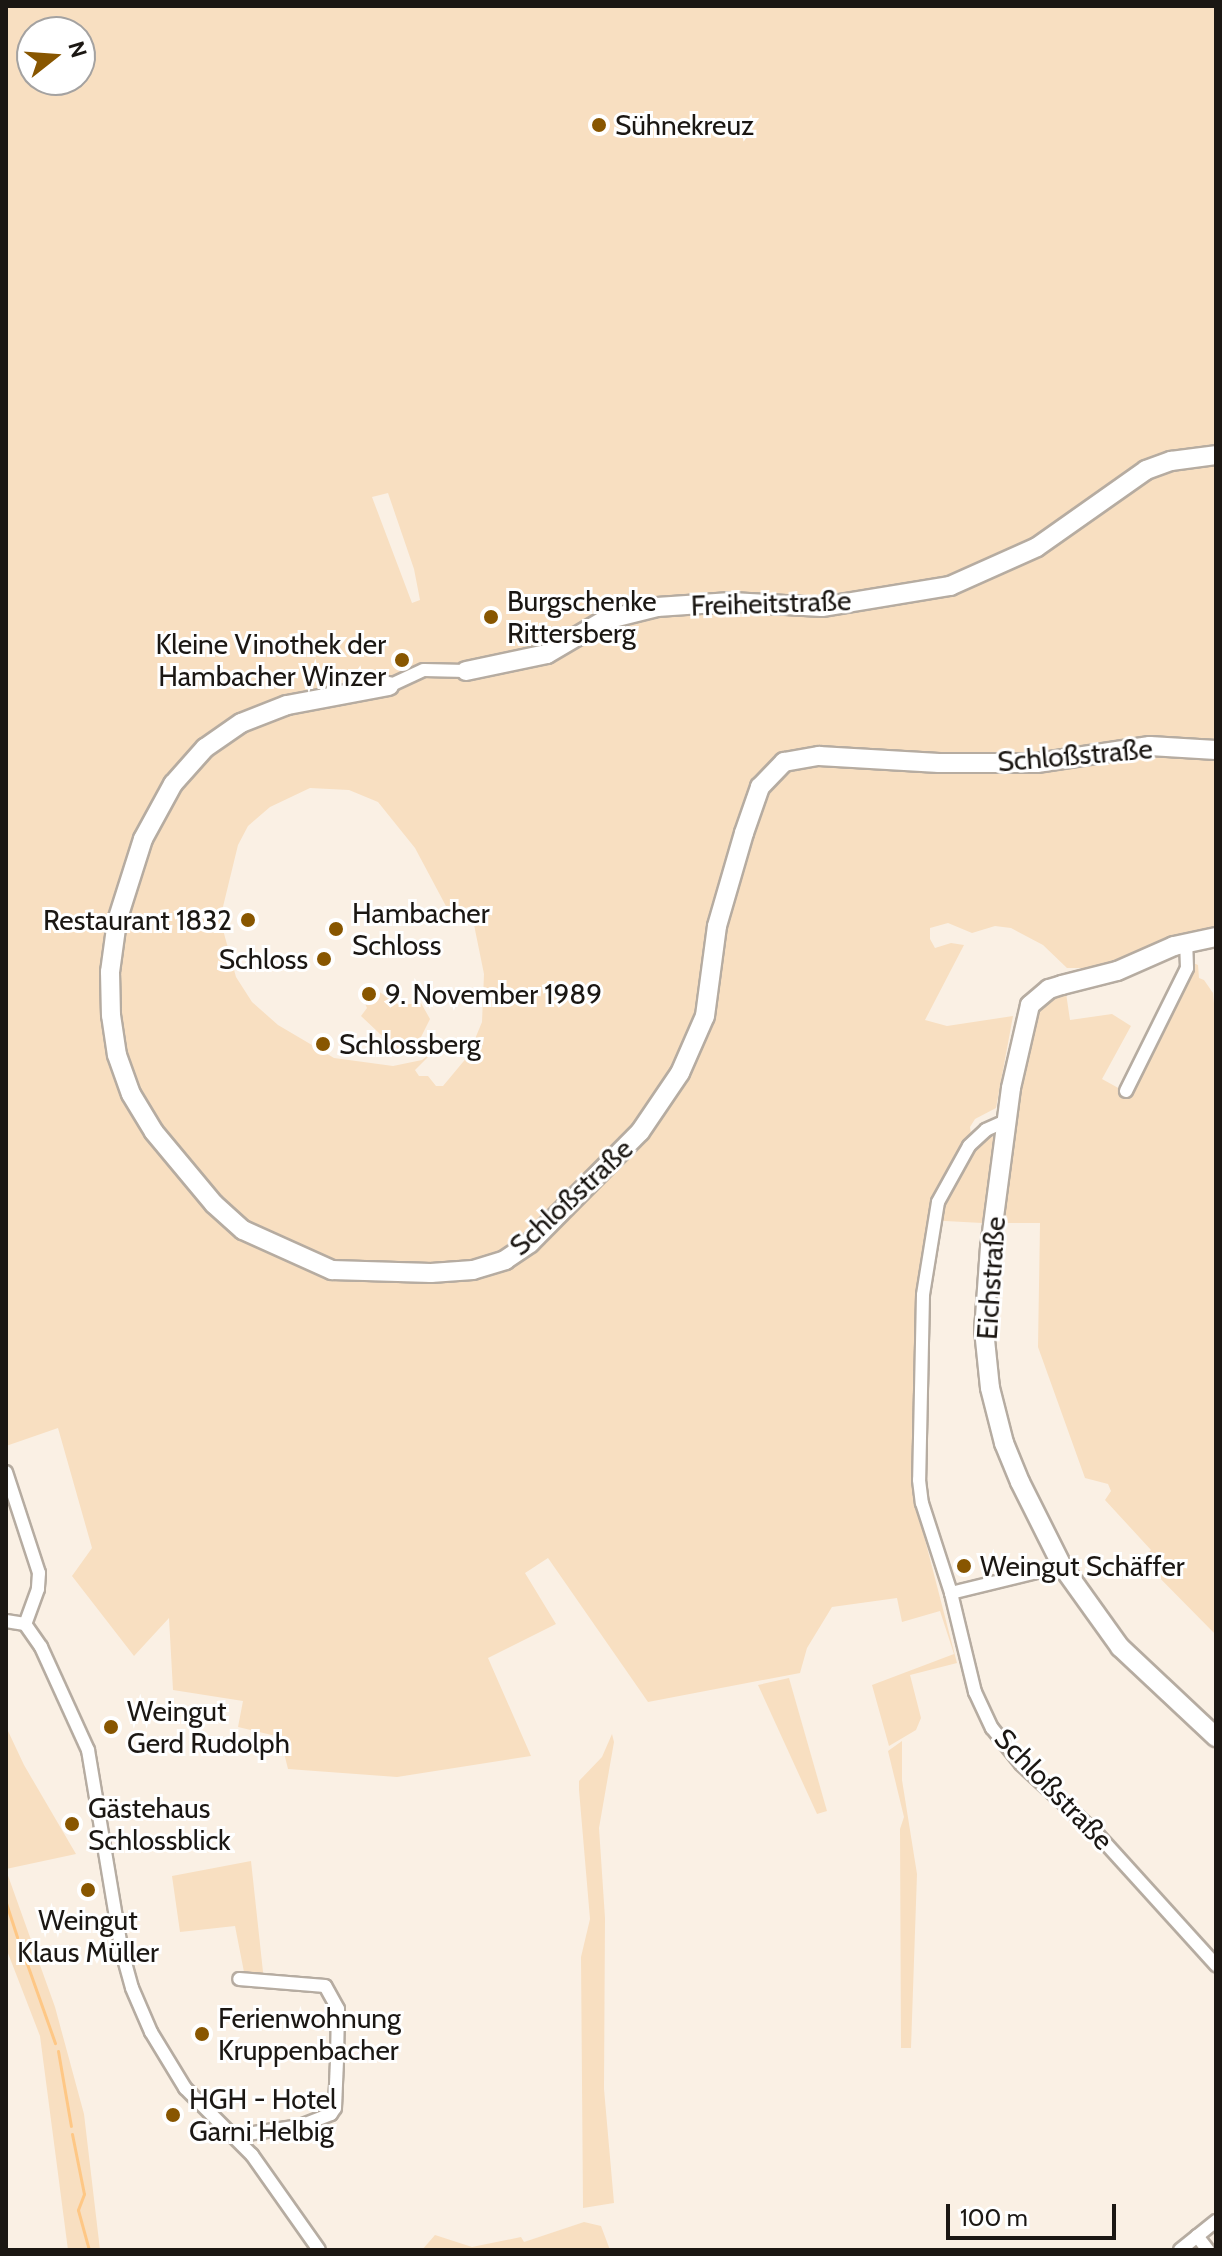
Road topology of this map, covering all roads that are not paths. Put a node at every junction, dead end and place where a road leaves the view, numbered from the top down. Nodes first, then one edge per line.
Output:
1 (1216, 455) edge
2 (457, 671) joint
3 (389, 686) joint
4 (1216, 750) edge
5 (1216, 937) edge
6 (1186, 943) junction
7 (1126, 1091) dead end
8 (1008, 1120) junction
9 (6, 1472) edge
10 (1062, 1566) junction
11 (951, 1593) junction
12 (6, 1621) edge
13 (25, 1624) junction
14 (1216, 1737) edge
15 (1216, 1965) edge
16 (239, 1979) dead end
17 (234, 2136) junction
18 (1216, 2221) edge
19 (1197, 2236) junction
20 (319, 2250) edge
21 (1180, 2250) edge
22 (1208, 2250) edge

1 - 2 street, Freiheitstraße
2 - 3 street, Schloßstraße
3 - 4 street, Schloßstraße
5 - 6 street
6 - 7 street
6 - 8 street
8 - 10 street, Eichstraße
8 - 11 street, Schloßstraße
9 - 13 street
10 - 11 street
10 - 14 street, Eichstraße
11 - 15 street, Schloßstraße
12 - 13 street
13 - 17 street
16 - 17 street
17 - 20 street
18 - 19 street
19 - 21 street
19 - 22 street

